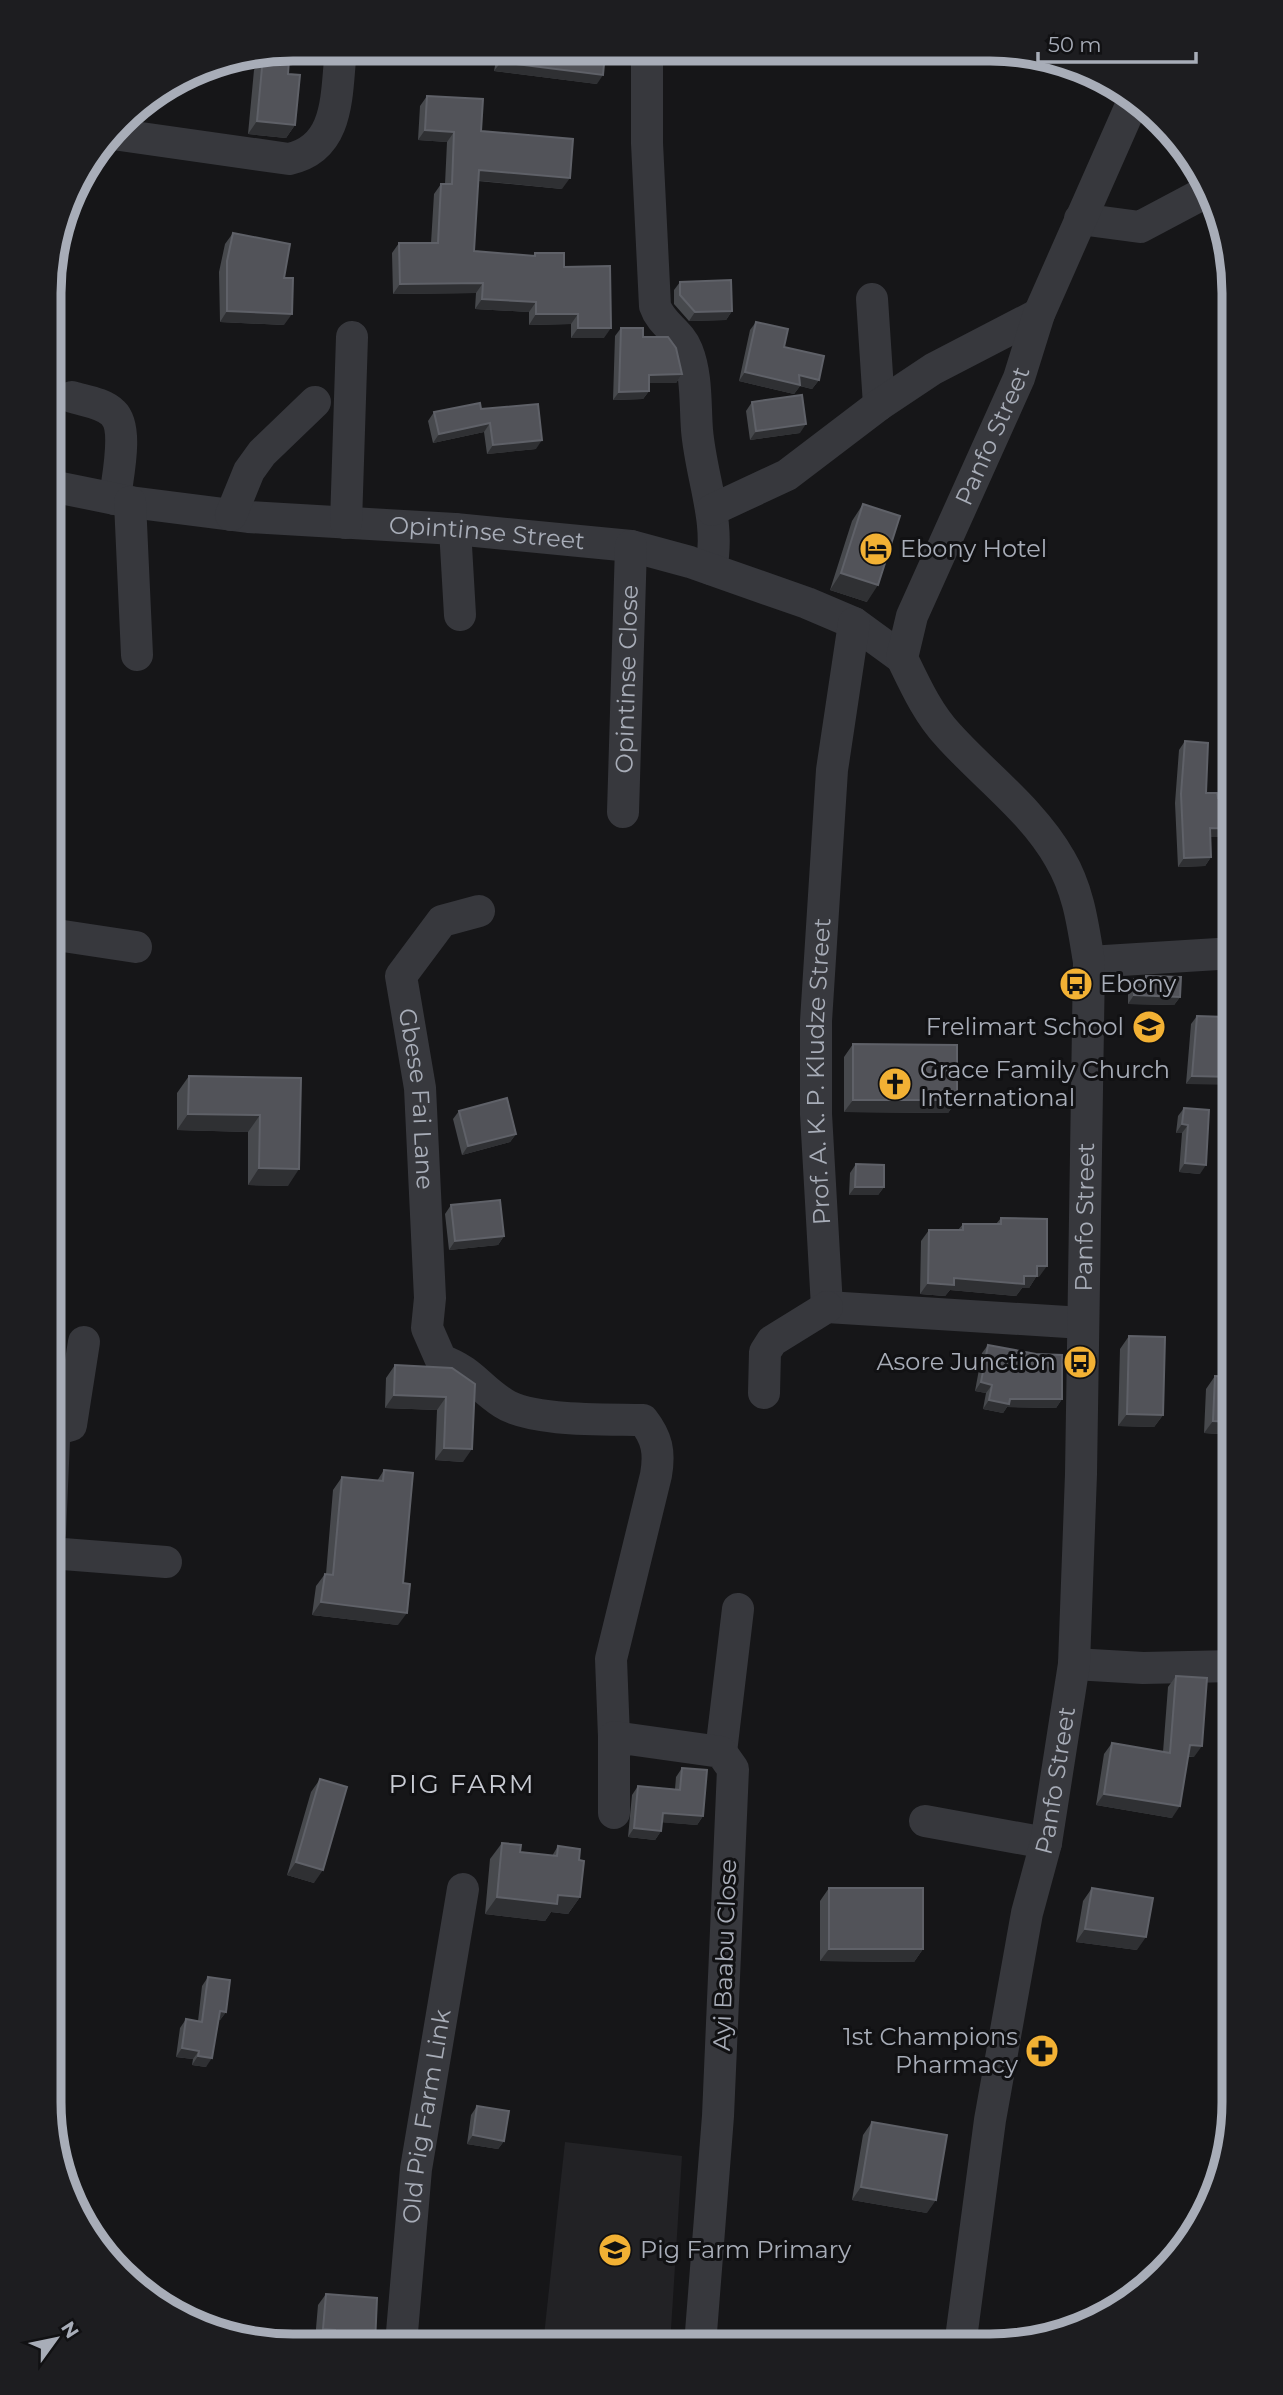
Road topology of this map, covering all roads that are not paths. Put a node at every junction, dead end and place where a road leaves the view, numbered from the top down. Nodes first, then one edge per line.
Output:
1 (647, 61) edge
2 (339, 62) edge
3 (1130, 108) edge
4 (124, 135) edge
5 (1200, 195) edge
6 (1080, 219) junction
7 (872, 299) dead end
8 (1039, 314) junction
9 (352, 337) dead end
10 (72, 397) dead end
11 (315, 402) dead end
12 (879, 405) junction
13 (61, 488) edge
14 (122, 500) junction
15 (712, 510) junction
16 (231, 515) junction
17 (345, 523) junction
18 (455, 529) junction
19 (631, 545) junction
20 (711, 569) junction
21 (460, 615) dead end
22 (854, 623) junction
23 (137, 655) dead end
24 (902, 658) junction
25 (623, 812) dead end
26 (479, 911) dead end
27 (61, 936) edge
28 (136, 947) dead end
29 (1222, 954) edge
30 (1089, 962) junction
31 (827, 1307) junction
32 (1083, 1323) junction
33 (84, 1342) dead end
34 (764, 1393) dead end
35 (61, 1430) edge
36 (61, 1554) edge
37 (166, 1562) dead end
38 (738, 1609) dead end
39 (1074, 1664) junction
40 (1221, 1666) edge
41 (614, 1737) junction
42 (721, 1752) junction
43 (614, 1813) dead end
44 (925, 1821) dead end
45 (1046, 1843) junction
46 (463, 1889) dead end
47 (402, 2334) edge
48 (701, 2334) edge
49 (971, 2334) edge

1 - 15 street
2 - 4 street
3 - 6 street, Panfo Street
5 - 6 street
6 - 8 street, Panfo Street
7 - 12 street
8 - 12 street
8 - 24 street, Panfo Street
9 - 17 street
10 - 14 street
11 - 16 street
12 - 15 street
13 - 14 street, Opintinse Street
14 - 16 street, Opintinse Street
14 - 23 street
15 - 20 street
16 - 17 street, Opintinse Street
17 - 18 street, Opintinse Street
18 - 19 street, Opintinse Street
18 - 21 street
19 - 20 street, Opintinse Street
19 - 25 street, Opintinse Close
20 - 22 street, Opintinse Street
22 - 24 street, Opintinse Street
22 - 31 street, Prof. A. K. P. Kludze Street
24 - 30 street, Panfo Street
26 - 41 street, Gbese Fai Lane
27 - 28 street
29 - 30 street
30 - 32 street, Panfo Street
31 - 32 street
31 - 34 street
32 - 39 street, Panfo Street
33 - 35 street
36 - 37 street
38 - 42 street
39 - 40 street
39 - 45 street, Panfo Street
41 - 42 street
41 - 43 street
42 - 48 street, Ayi Baabu Close
44 - 45 street
45 - 49 street, Panfo Street
46 - 47 street, Old Pig Farm Link

